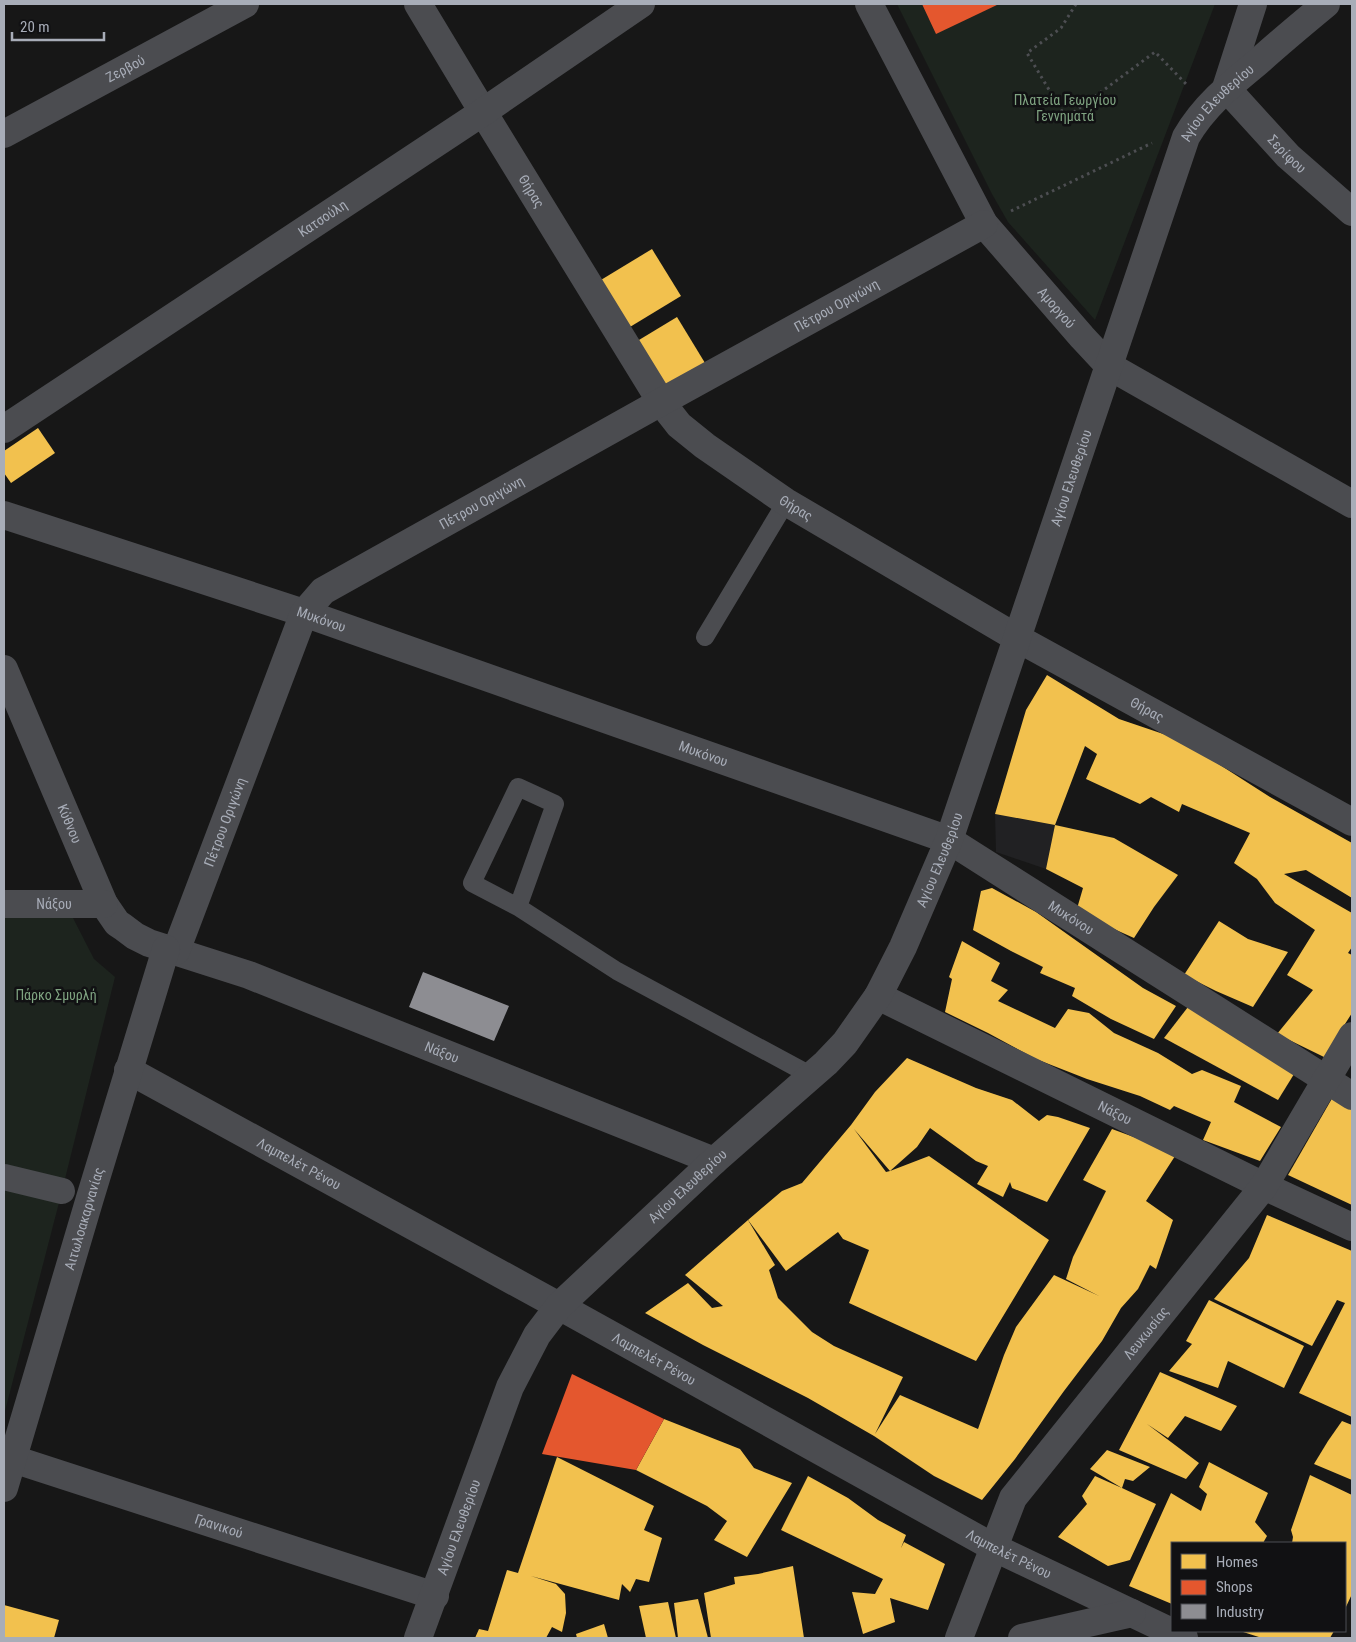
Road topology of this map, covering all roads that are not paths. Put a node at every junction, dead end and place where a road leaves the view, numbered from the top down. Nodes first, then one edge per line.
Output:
1 (245, 4) edge
2 (418, 4) edge
3 (641, 4) edge
4 (869, 4) edge
5 (1253, 4) edge
6 (1326, 4) edge
7 (1217, 97) junction
8 (483, 112) junction
9 (4, 134) edge
10 (1352, 212) edge
11 (984, 224) junction
12 (1109, 366) junction
13 (661, 402) junction
14 (4, 429) edge
15 (786, 502) junction
16 (1352, 504) edge
17 (4, 515) edge
18 (304, 612) junction
19 (705, 637) dead end
20 (1017, 638) junction
21 (5, 677) edge
22 (1352, 822) edge
23 (949, 840) junction
24 (4, 904) edge
25 (104, 904) junction
26 (518, 907) junction
27 (171, 950) junction
28 (878, 996) junction
29 (1352, 1036) edge
30 (128, 1070) junction
31 (812, 1076) junction
32 (1326, 1080) junction
33 (1352, 1096) edge
34 (714, 1162) junction
35 (4, 1177) edge
36 (1264, 1186) junction
37 (62, 1191) dead end
38 (1352, 1227) edge
39 (559, 1306) junction
40 (8, 1457) edge
41 (4, 1488) edge
42 (993, 1547) junction
43 (435, 1596) junction
44 (1132, 1613) junction
45 (1171, 1632) edge
46 (1172, 1632) edge
47 (418, 1638) edge
48 (958, 1638) edge
49 (1022, 1638) edge
50 (1184, 1638) edge

1 - 9 street, Ζερβού
2 - 8 street, Θήρας
3 - 8 street, Κατσούλη
4 - 11 street, Αμοργού
5 - 7 street
6 - 7 street, Αγίου Ελευθερίου
7 - 10 street, Σερίφου
7 - 12 street, Αγίου Ελευθερίου
8 - 13 street, Θήρας
8 - 14 street, Κατσούλη
11 - 12 street, Αμοργού
11 - 13 street, Πέτρου Οριγώνη
12 - 16 street, Αμοργού
12 - 20 street, Αγίου Ελευθερίου
13 - 15 street, Θήρας
13 - 18 street, Πέτρου Οριγώνη
15 - 19 lane
15 - 20 street, Θήρας
17 - 18 street, Μυκόνου
18 - 23 street, Μυκόνου
18 - 27 street, Πέτρου Οριγώνη
20 - 22 street, Θήρας
20 - 23 street, Αγίου Ελευθερίου
21 - 25 street, Κύθνου
23 - 28 street, Αγίου Ελευθερίου
23 - 32 street, Μυκόνου
24 - 25 street, Νάξου
25 - 27 street, Κύθνου
26 - 26 lane
26 - 31 lane
27 - 30 street, Αιτωλοακαρνανίας
27 - 34 street, Νάξου
28 - 31 street, Αγίου Ελευθερίου
28 - 36 street, Νάξου
29 - 32 street, Λευκωσίας
30 - 39 street, Λαμπελέτ Ρένου
30 - 40 street, Αιτωλοακαρνανίας
31 - 34 street, Αγίου Ελευθερίου
32 - 33 street, Μυκόνου
32 - 36 street, Λευκωσίας
34 - 39 street, Αγίου Ελευθερίου
35 - 37 street
36 - 38 street, Νάξου
36 - 42 street, Λευκωσίας
39 - 42 street, Λαμπελέτ Ρένου
39 - 43 street, Αγίου Ελευθερίου
40 - 41 street, Αιτωλοακαρνανίας
40 - 43 street, Γρανικού
42 - 44 street, Λαμπελέτ Ρένου
42 - 48 street, Λευκωσίας
43 - 47 street, Αγίου Ελευθερίου
44 - 45 street, Λαμπελέτ Ρένου
44 - 49 street
46 - 50 street, Λαμπελέτ Ρένου

